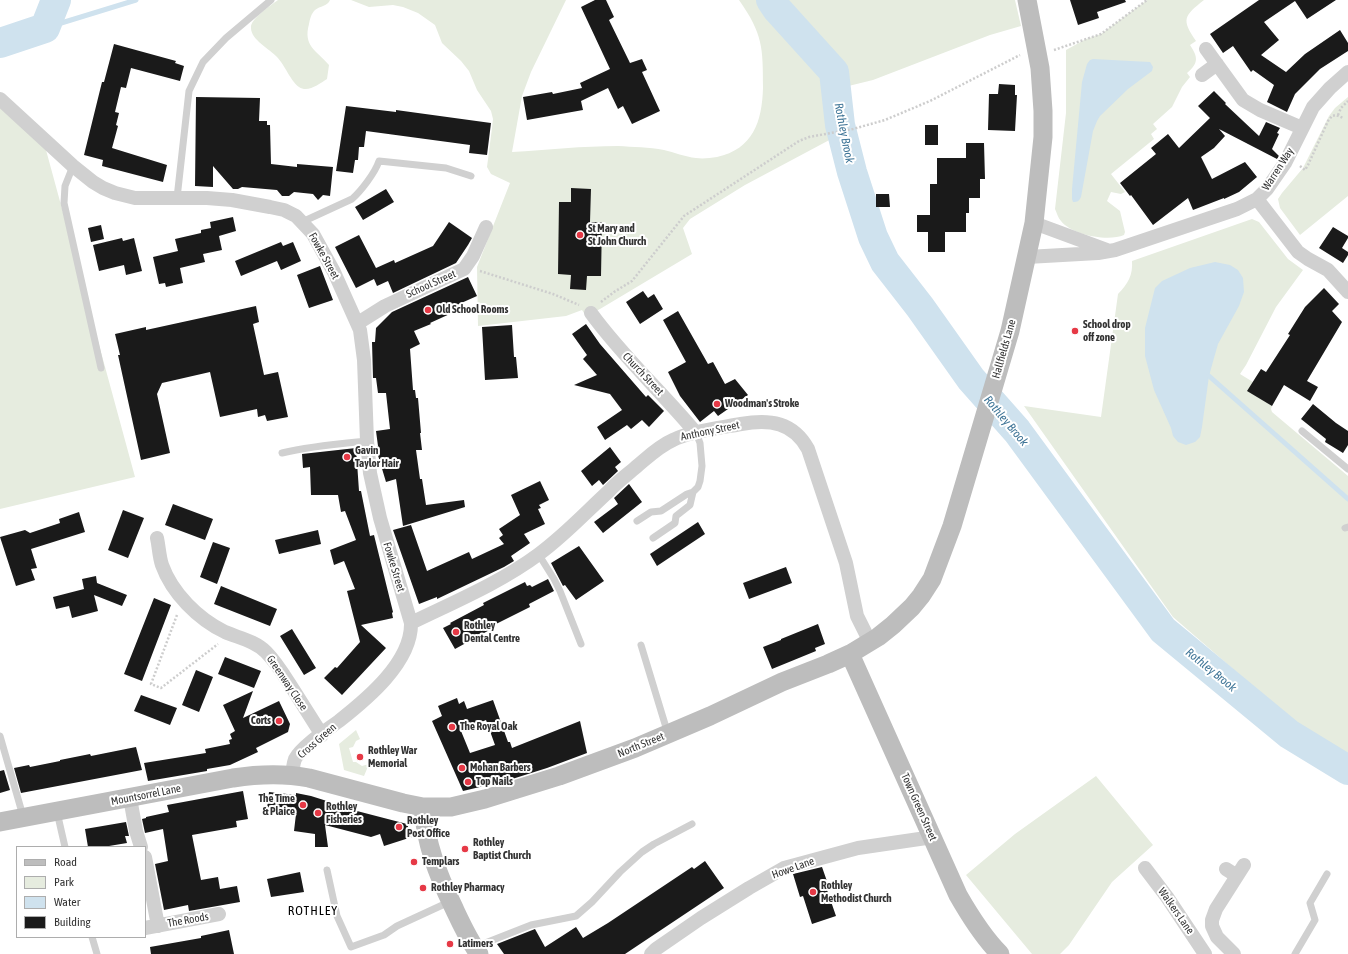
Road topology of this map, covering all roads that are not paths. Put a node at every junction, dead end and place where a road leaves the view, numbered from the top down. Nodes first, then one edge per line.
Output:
1 (271, 0) edge
2 (1027, 0) edge
3 (1206, 50) dead end
4 (1217, 64) junction
5 (1348, 72) edge
6 (1202, 75) dead end
7 (0, 99) edge
8 (1302, 128) junction
9 (73, 166) junction
10 (471, 176) dead end
11 (177, 198) junction
12 (1257, 199) junction
13 (302, 222) junction
14 (1034, 223) junction
15 (486, 227) dead end
16 (1111, 251) junction
17 (1027, 258) junction
18 (1348, 292) edge
19 (591, 313) road end
20 (358, 322) junction
21 (101, 368) dead end
22 (1302, 431) dead end
23 (696, 433) junction
24 (367, 442) junction
25 (282, 453) dead end
26 (1348, 469) edge
27 (693, 492) junction
28 (637, 521) dead end
29 (157, 538) dead end
30 (653, 538) dead end
31 (539, 555) junction
32 (411, 623) junction
33 (870, 642) junction
34 (581, 644) dead end
35 (641, 644) dead end
36 (850, 654) junction
37 (322, 734) junction
38 (668, 734) junction
39 (0, 736) edge
40 (292, 774) junction
41 (130, 798) junction
42 (423, 807) junction
43 (57, 811) junction
44 (23, 817) junction
45 (0, 822) edge
46 (692, 824) dead end
47 (933, 837) junction
48 (64, 846) edge
49 (141, 846) edge
50 (1145, 868) dead end
51 (146, 869) edge
52 (326, 870) dead end
53 (1236, 870) dead end
54 (1327, 874) dead end
55 (451, 902) junction
56 (219, 914) dead end
57 (151, 927) edge
58 (92, 938) edge
59 (477, 951) edge
60 (97, 954) edge
61 (651, 954) edge
62 (1000, 954) edge
63 (1205, 954) edge
64 (1234, 954) edge
65 (1295, 954) edge

1 - 11 lane
2 - 14 street, Hallfields Lane
3 - 4 street
4 - 6 street
4 - 8 street
5 - 8 street, Warren Way
7 - 9 street, Fowke Street
8 - 12 street, Warren Way
9 - 11 street, Fowke Street
9 - 21 lane
10 - 13 lane
11 - 13 street, Fowke Street
12 - 16 street, Warren Way
12 - 18 street
13 - 20 street, Fowke Street
14 - 16 street
14 - 17 street, Hallfields Lane
15 - 20 street, School Street
16 - 17 street, Warren Way
17 - 33 street, Hallfields Lane
19 - 23 street, Church Street
20 - 24 street, Fowke Street
22 - 26 lane
23 - 27 lane
23 - 31 street, Anthony Street
23 - 33 street, Anthony Street
24 - 25 lane
24 - 32 street, Fowke Street
27 - 28 lane
27 - 30 lane
29 - 37 street, Greenway Close
31 - 32 street, Anthony Street
31 - 34 lane
32 - 37 street, Cross Green
33 - 36 street, Hallfields Lane
35 - 38 lane
36 - 38 street, North Street
36 - 47 street, Town Green Street
37 - 40 street, Cross Green
38 - 42 street, North Street
39 - 44 lane
40 - 41 street, Mountsorrel Lane
40 - 42 street, Cross Green
41 - 43 street, Mountsorrel Lane
41 - 49 street
42 - 55 street
43 - 44 street, Mountsorrel Lane
43 - 48 lane
44 - 45 street, Mountsorrel Lane
46 - 59 lane
47 - 61 street, Howe Lane
47 - 62 street, Town Green Street
50 - 63 street, Walkers Lane
51 - 57 street, The Roods
52 - 55 lane
53 - 64 street
54 - 65 lane
55 - 59 street
56 - 57 street, The Roods
58 - 60 lane

